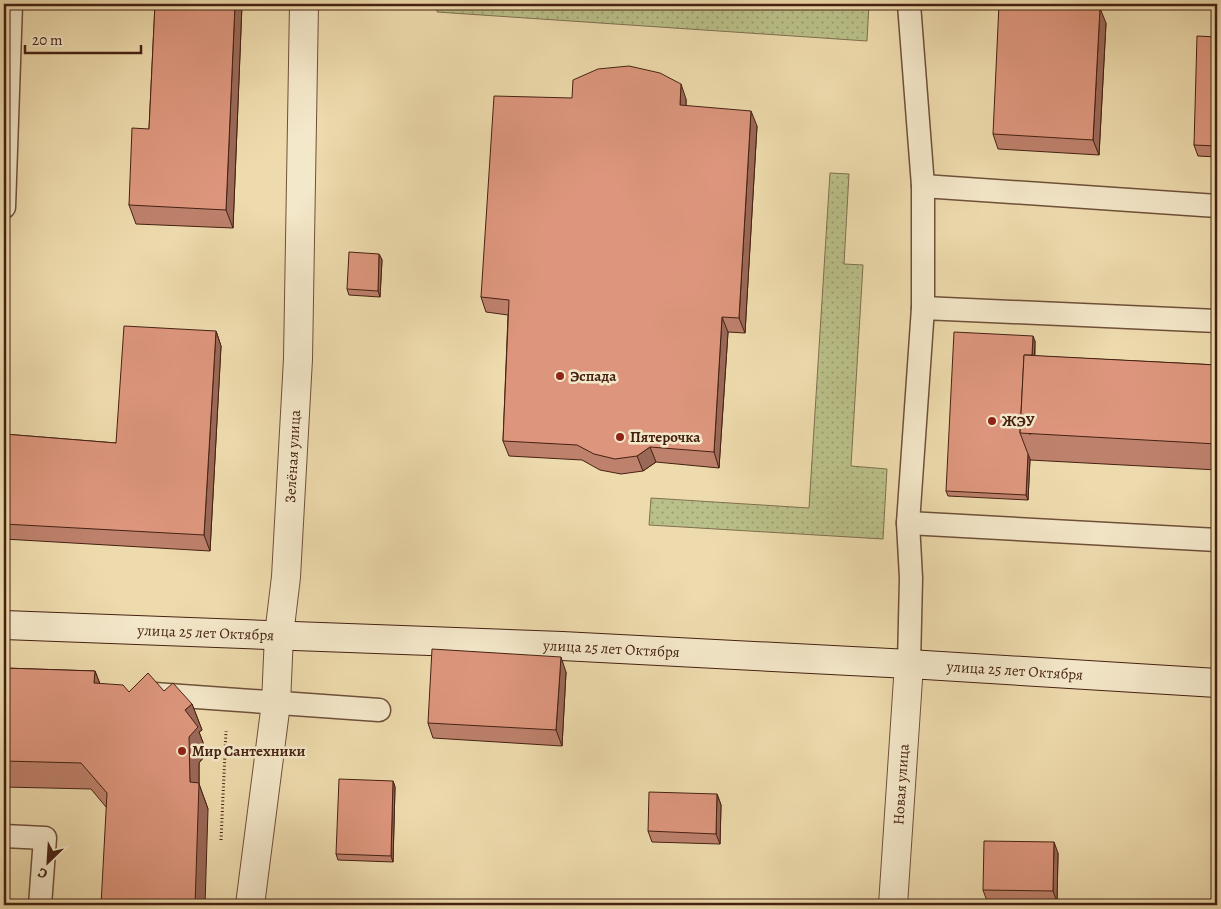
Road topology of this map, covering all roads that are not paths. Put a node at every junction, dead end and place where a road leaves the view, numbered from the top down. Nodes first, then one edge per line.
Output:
1 (11, 4) edge
2 (304, 4) edge
3 (909, 4) edge
4 (923, 186) junction
5 (4, 206) edge
6 (1217, 206) edge
7 (923, 308) junction
8 (1217, 320) edge
9 (908, 524) junction
10 (1217, 540) edge
11 (4, 625) edge
12 (279, 635) junction
13 (909, 664) junction
14 (1217, 683) edge
15 (130, 693) edge
16 (276, 702) junction
17 (379, 710) dead end
18 (4, 836) edge
19 (40, 905) edge
20 (250, 905) edge
21 (893, 905) edge

1 - 5 lane
2 - 12 street, Зелёная улица
3 - 4 lane
4 - 6 lane
4 - 7 lane
7 - 8 lane
7 - 9 lane
9 - 10 lane
9 - 13 lane
11 - 12 street, улица 25 лет Октября
12 - 13 street, улица 25 лет Октября
12 - 16 street, Зелёная улица
13 - 14 street, улица 25 лет Октября
13 - 21 street, Новая улица
15 - 16 lane
16 - 17 lane
16 - 20 street, Зелёная улица
18 - 19 lane

